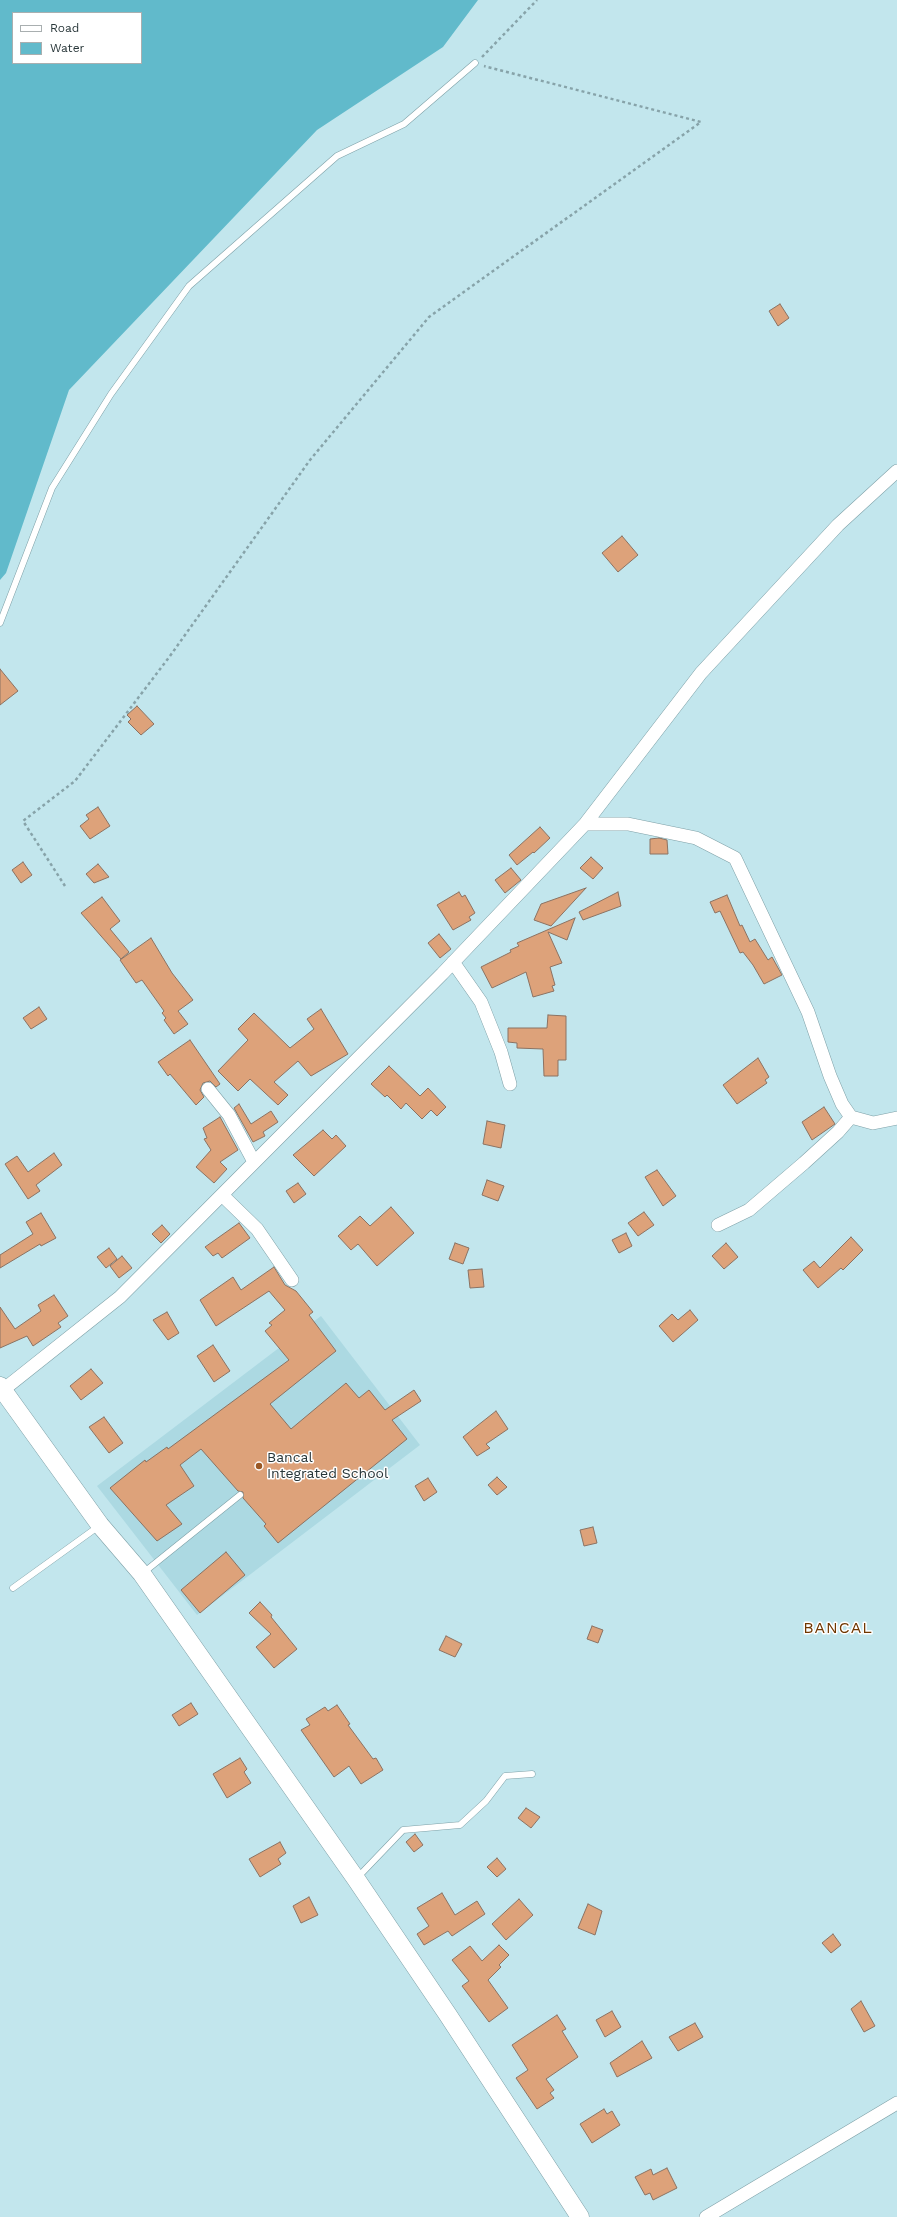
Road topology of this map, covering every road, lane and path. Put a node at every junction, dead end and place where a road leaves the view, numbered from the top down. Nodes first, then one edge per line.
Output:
1 (537, 0) edge
2 (475, 64) junction
3 (897, 471) edge
4 (0, 623) edge
5 (585, 824) junction
6 (65, 886) dead end
7 (453, 962) junction
8 (510, 1084) dead end
9 (208, 1089) dead end
10 (851, 1117) junction
11 (897, 1118) edge
12 (254, 1162) junction
13 (222, 1195) junction
14 (718, 1225) dead end
15 (292, 1280) dead end
16 (2, 1388) edge
17 (240, 1495) dead end
18 (100, 1525) junction
19 (142, 1574) junction
20 (13, 1588) dead end
21 (532, 1774) dead end
22 (356, 1879) junction
23 (897, 2103) edge
24 (580, 2217) edge
25 (706, 2217) edge

1 - 2 path
2 - 4 lane
2 - 6 path
3 - 5 street
5 - 7 street
5 - 10 street
7 - 8 street
7 - 12 street
9 - 12 street
10 - 11 street
10 - 14 street
12 - 13 street
13 - 15 street
13 - 16 street
16 - 18 main road
17 - 19 lane
18 - 19 main road
18 - 20 lane
19 - 22 main road
21 - 22 lane
22 - 24 main road
23 - 25 street

